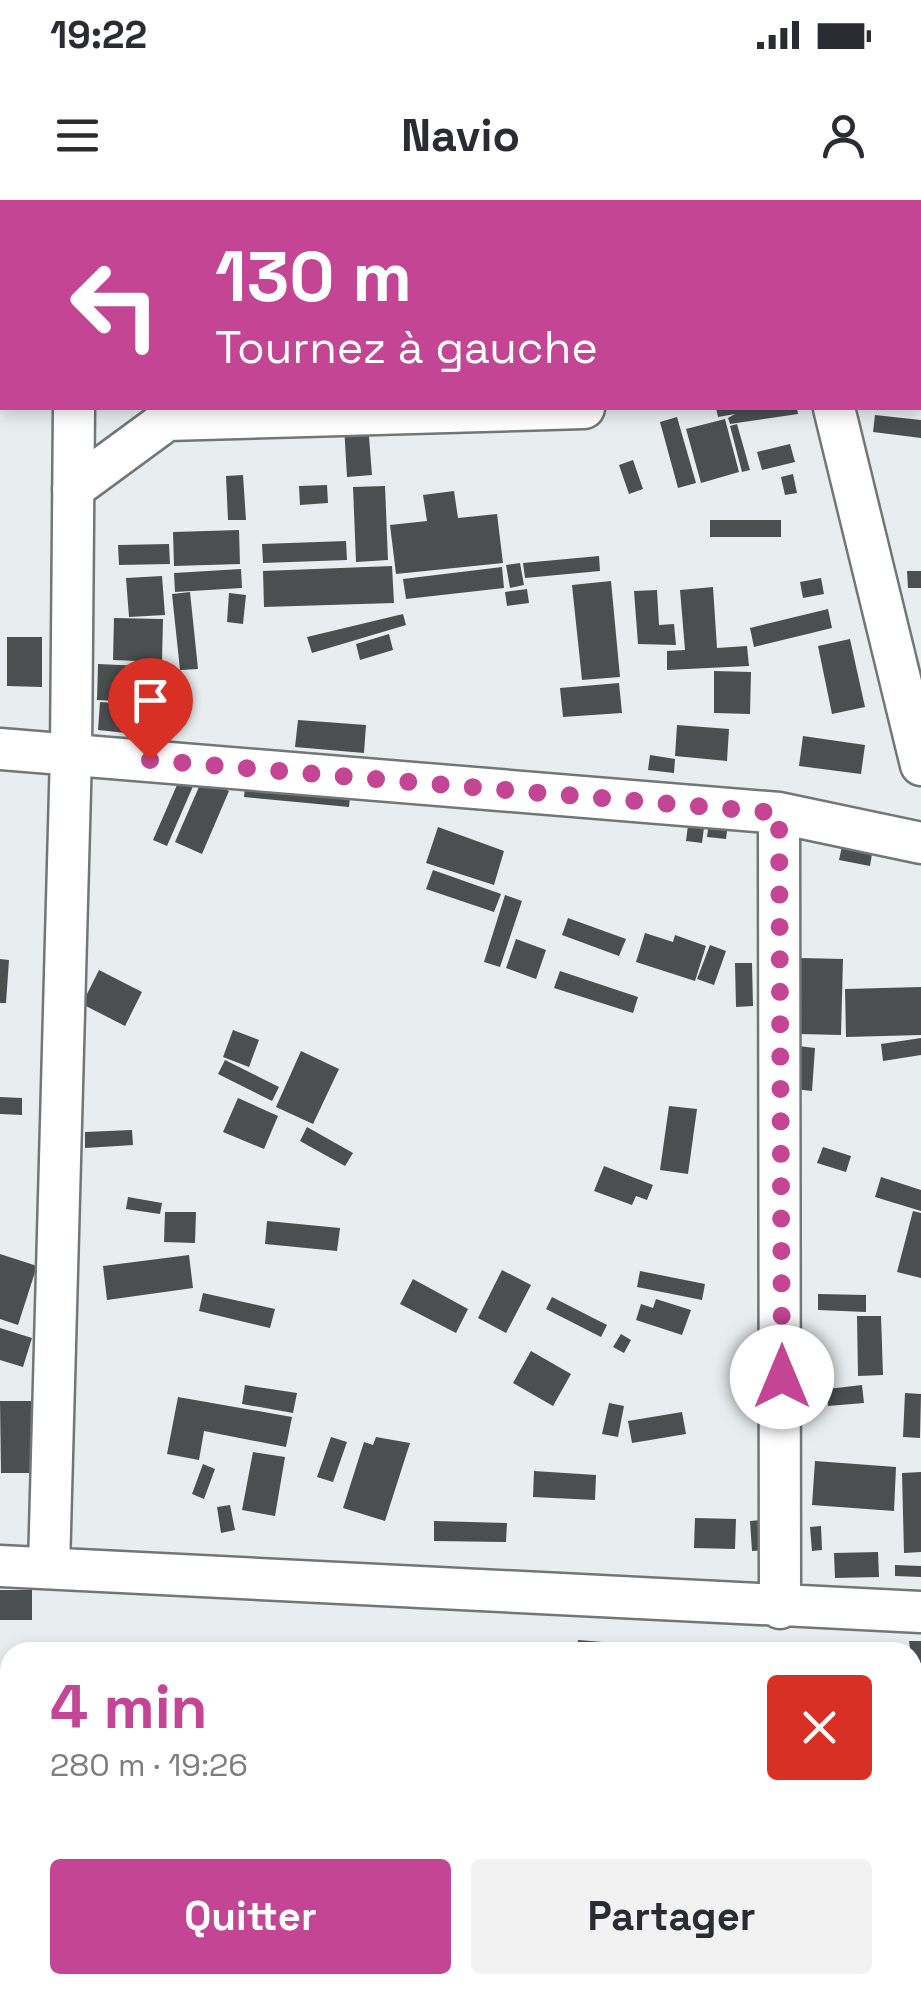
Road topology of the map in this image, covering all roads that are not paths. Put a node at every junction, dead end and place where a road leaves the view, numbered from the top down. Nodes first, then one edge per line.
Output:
1 (74, 410) edge
2 (443, 410) edge
3 (834, 410) edge
4 (161, 414) edge
5 (73, 489) junction
6 (0, 749) edge
7 (71, 753) junction
8 (921, 766) edge
9 (779, 813) junction
10 (921, 843) edge
11 (0, 1566) edge
12 (49, 1567) junction
13 (780, 1608) junction
14 (921, 1612) edge

1 - 5 street
2 - 4 street
3 - 8 street
4 - 5 street
5 - 7 street
6 - 7 street
7 - 9 street
7 - 12 street
9 - 10 street
9 - 13 street
11 - 12 street
12 - 13 street
13 - 14 street

